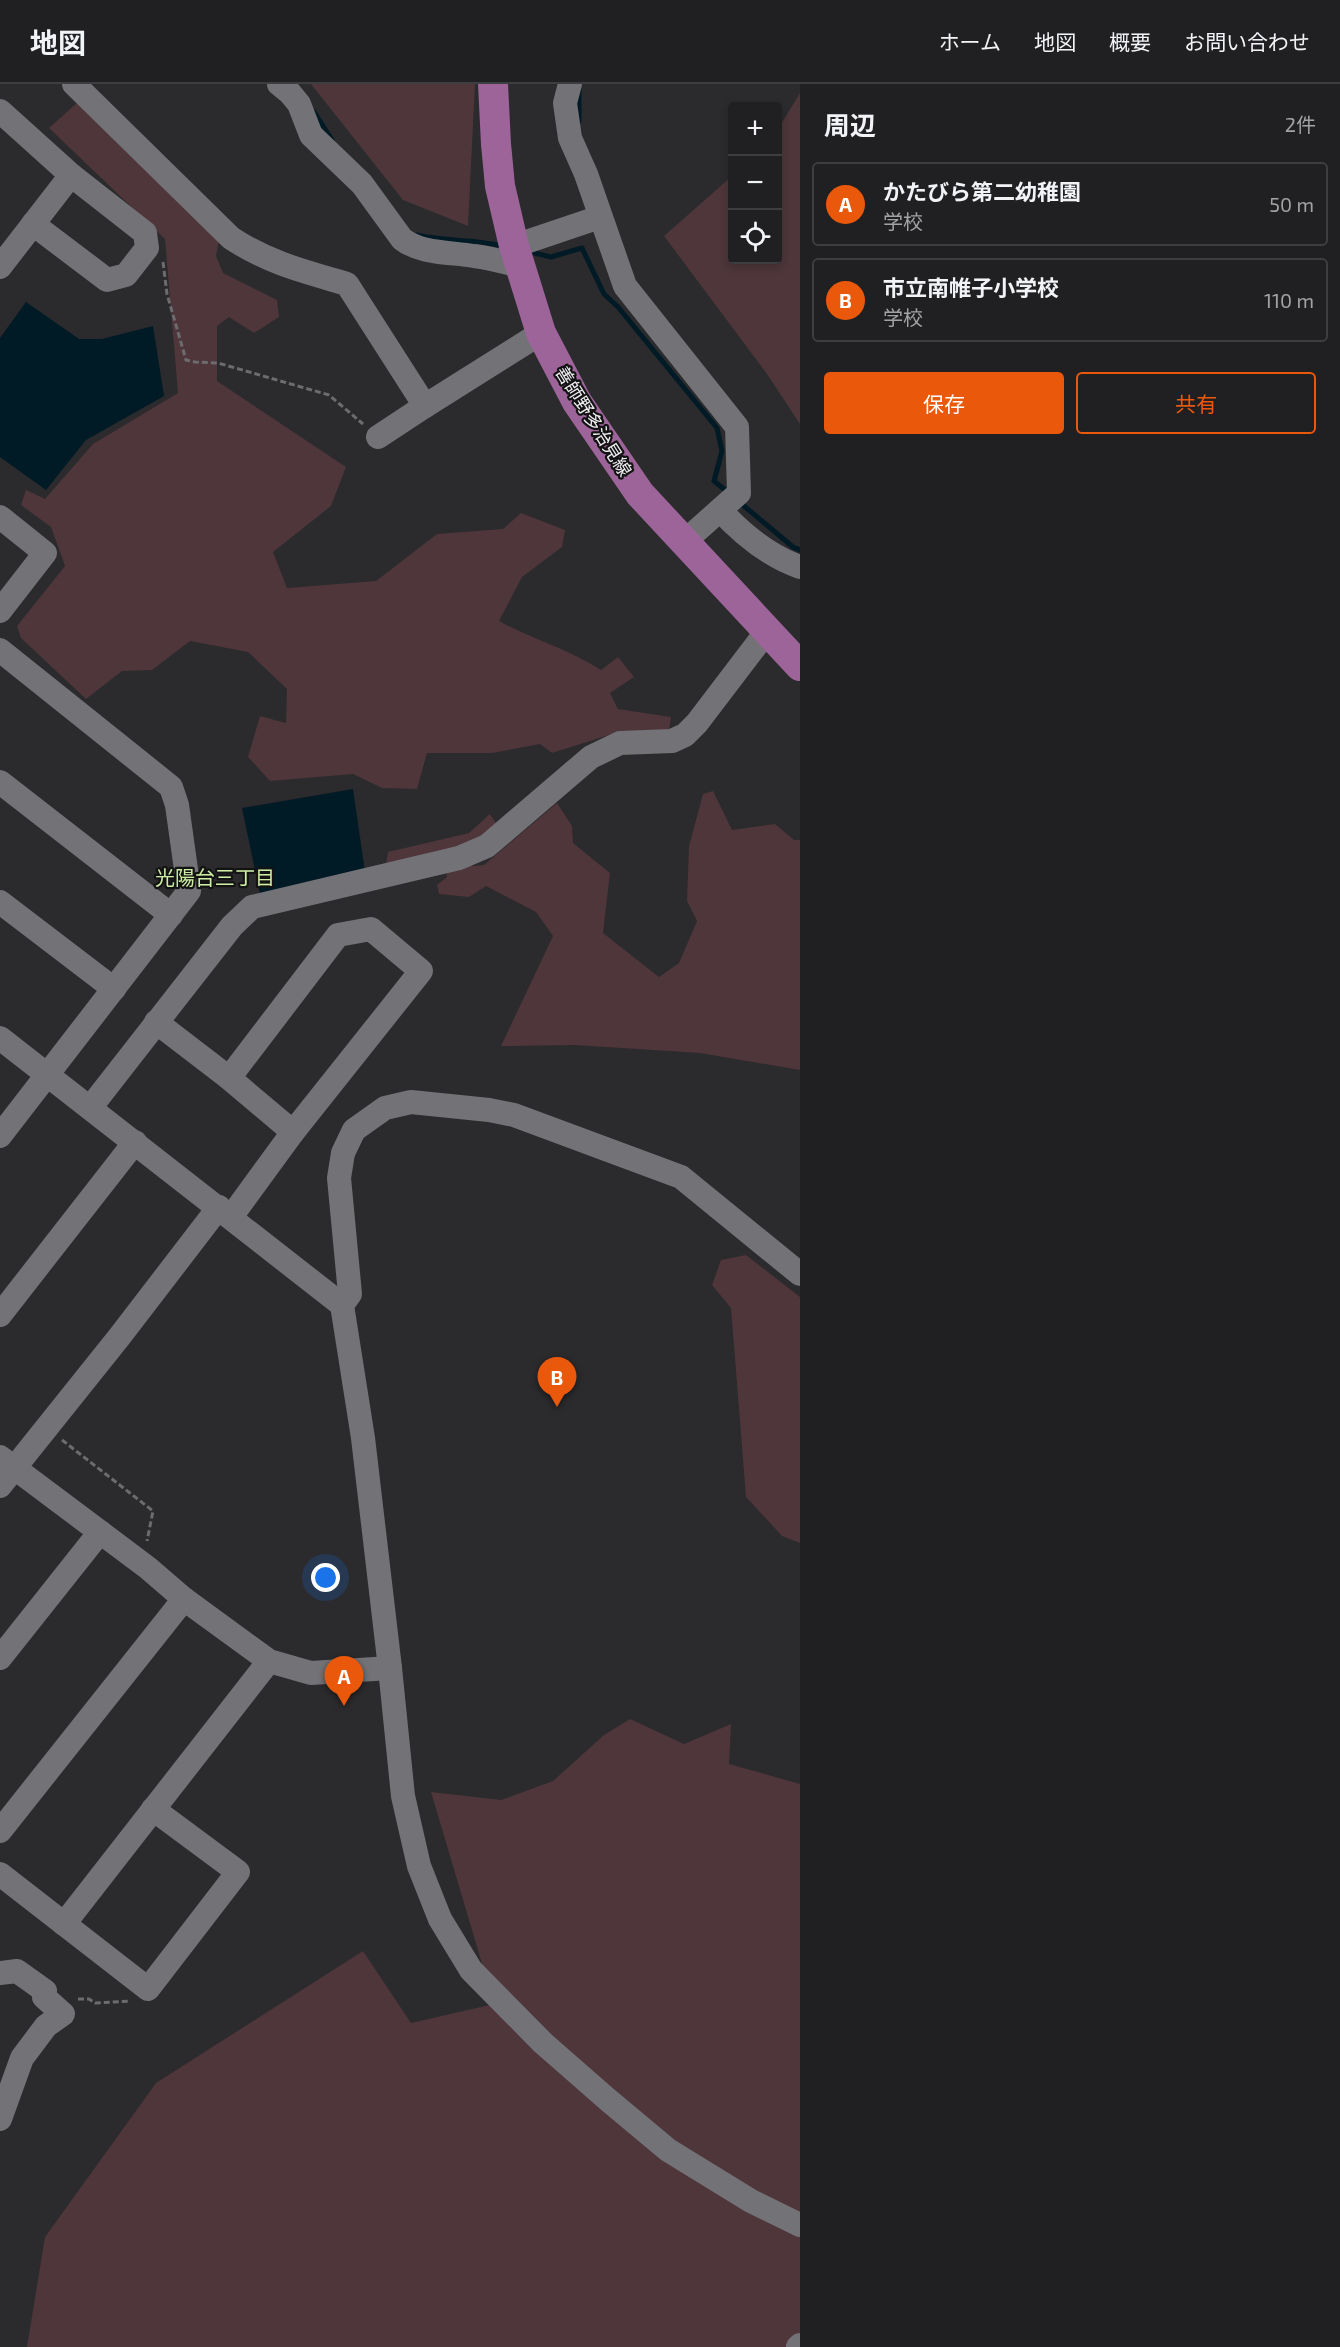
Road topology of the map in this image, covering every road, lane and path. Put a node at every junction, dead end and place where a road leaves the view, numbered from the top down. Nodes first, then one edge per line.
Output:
1 (74, 84) edge
2 (279, 84) edge
3 (494, 84) edge
4 (570, 84) edge
5 (0, 111) edge
6 (71, 175) junction
7 (597, 206) junction
8 (33, 224) junction
9 (147, 248) junction
10 (521, 251) junction
11 (0, 267) edge
12 (541, 333) junction
13 (425, 406) junction
14 (378, 437) joint
15 (728, 503) junction
16 (0, 517) edge
17 (685, 541) junction
18 (800, 567) edge
19 (0, 611) edge
20 (767, 631) junction
21 (0, 650) edge
22 (800, 666) edge
23 (0, 782) edge
24 (0, 902) edge
25 (171, 915) junction
26 (114, 989) junction
27 (156, 1022) junction
28 (0, 1038) edge
29 (48, 1075) junction
30 (229, 1078) junction
31 (90, 1108) junction
32 (293, 1132) junction
33 (0, 1136) edge
34 (135, 1142) junction
35 (225, 1212) junction
36 (800, 1274) edge
37 (342, 1305) junction
38 (0, 1315) edge
39 (47, 1428) junction
40 (7, 1462) edge
41 (0, 1486) edge
42 (100, 1532) junction
43 (142, 1564) junction
44 (184, 1599) junction
45 (0, 1658) edge
46 (269, 1661) junction
47 (390, 1668) junction
48 (153, 1809) junction
49 (0, 1832) edge
50 (0, 1874) edge
51 (64, 1924) junction
52 (0, 1973) edge
53 (148, 1989) junction
54 (78, 1999) dead end
55 (0, 2119) edge
56 (800, 2225) edge

1 - 13 street
2 - 10 street
3 - 10 main road, 善師野多治見線
4 - 7 street
5 - 6 street
6 - 8 street
6 - 9 street
7 - 10 street
7 - 15 street
8 - 9 street
8 - 11 street
9 - 14 path
10 - 12 main road, 善師野多治見線
12 - 13 street
12 - 17 main road, 善師野多治見線
13 - 14 street
15 - 17 street
15 - 18 street
16 - 19 street
17 - 20 main road, 善師野多治見線
20 - 22 main road, 善師野多治見線
20 - 27 street
21 - 25 street
23 - 25 street
24 - 26 street
25 - 26 street
26 - 29 street
27 - 30 street
27 - 31 street
28 - 29 street
29 - 31 street
29 - 33 street
30 - 32 street
30 - 32 street
31 - 34 street
32 - 35 street
34 - 35 street
34 - 38 street
35 - 37 street
35 - 39 street
36 - 37 street
37 - 47 street
39 - 40 street
39 - 43 path
40 - 41 street
40 - 42 street
42 - 43 street
42 - 45 street
43 - 44 street
44 - 46 street
44 - 49 street
46 - 47 street
46 - 48 street
47 - 56 street
48 - 51 street
48 - 53 street
50 - 51 street
51 - 53 street
52 - 55 street
53 - 54 path

